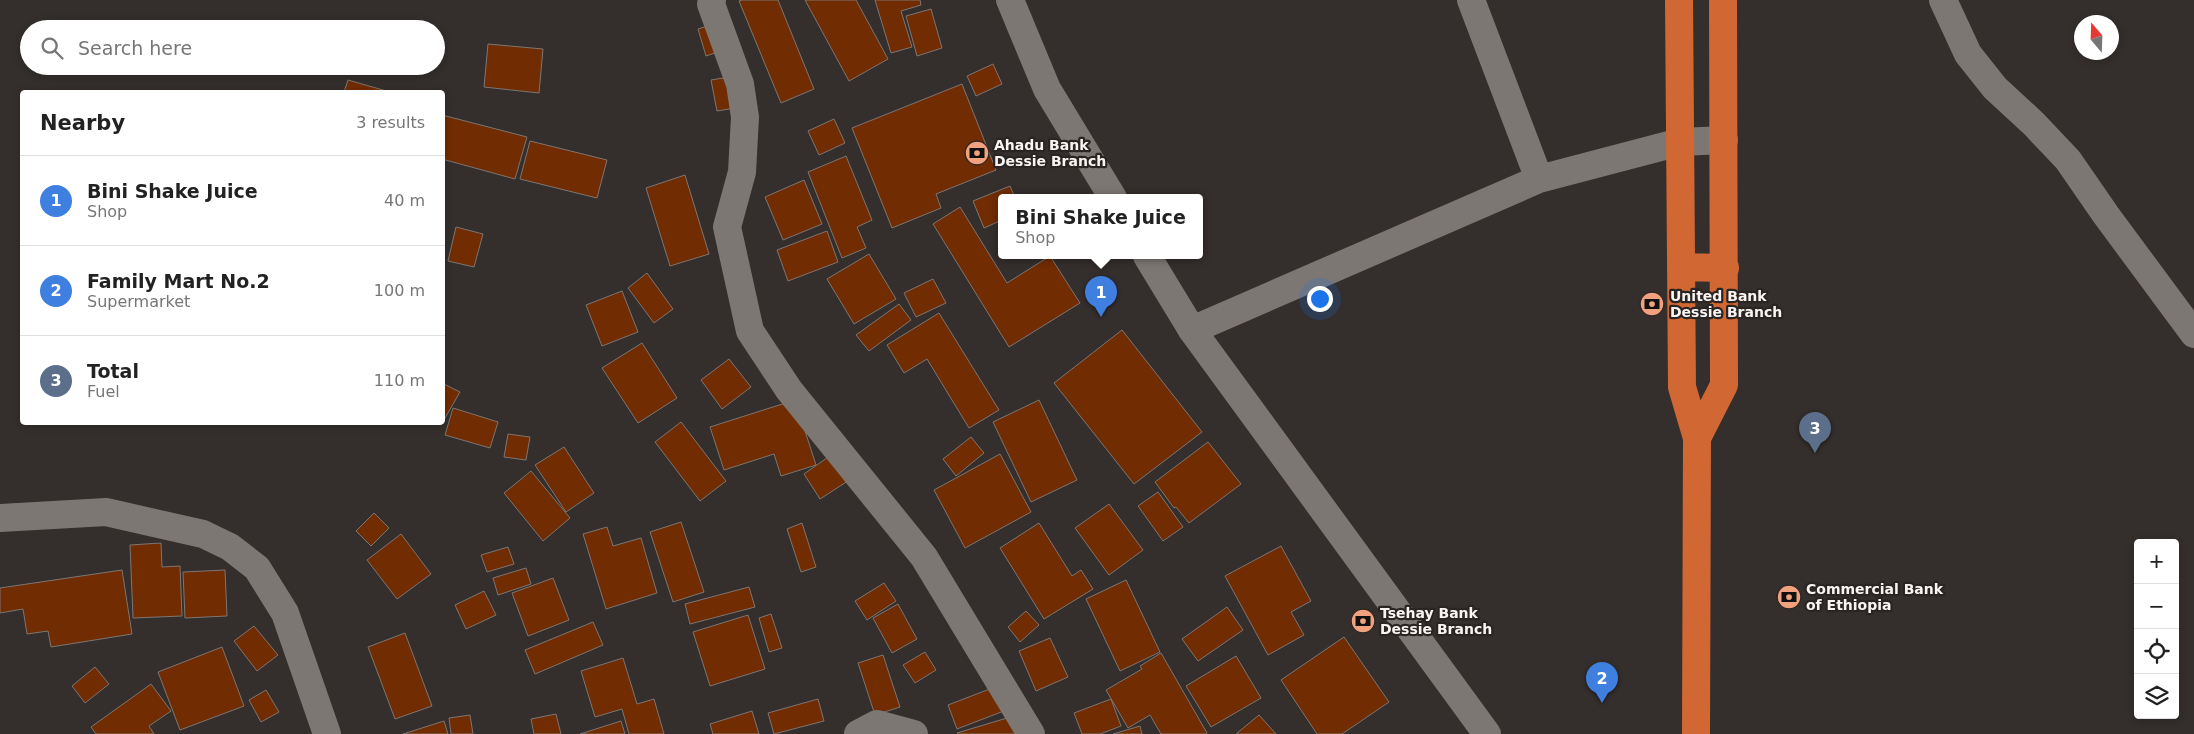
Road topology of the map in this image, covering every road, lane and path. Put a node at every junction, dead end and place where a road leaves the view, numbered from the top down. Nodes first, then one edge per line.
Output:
1 (712, 0) edge
2 (1010, 0) edge
3 (1471, 0) edge
4 (1679, 0) edge
5 (1723, 0) edge
6 (1943, 0) edge
7 (1724, 140) junction
8 (1680, 142) junction
9 (1539, 179) junction
10 (1111, 194) edge
11 (1149, 259) edge
12 (1681, 267) junction
13 (1725, 268) junction
14 (1192, 330) junction
15 (2194, 334) edge
16 (1697, 438) junction
17 (0, 518) edge
18 (327, 734) edge
19 (858, 734) edge
20 (914, 734) edge
21 (1031, 734) edge
22 (1487, 734) edge
23 (1696, 734) edge

1 - 21 street
2 - 10 street
3 - 9 street
4 - 8 highway
5 - 7 highway
6 - 15 street
7 - 8 street
7 - 13 highway
8 - 9 street
8 - 12 highway
9 - 14 street
11 - 14 street
12 - 13 highway
12 - 16 highway
13 - 16 highway
14 - 22 street
16 - 23 highway
17 - 18 street
19 - 20 street

